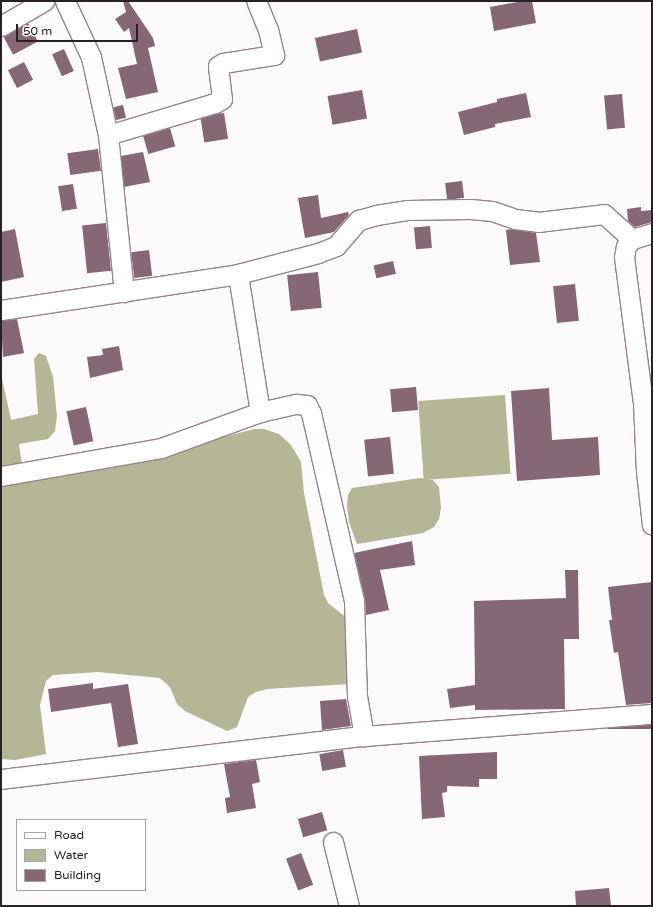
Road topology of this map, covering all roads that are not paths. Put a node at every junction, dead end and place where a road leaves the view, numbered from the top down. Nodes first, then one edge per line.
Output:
1 (44, 1) edge
2 (65, 1) edge
3 (256, 1) edge
4 (1, 26) edge
5 (108, 135) junction
6 (652, 233) edge
7 (632, 239) junction
8 (238, 274) junction
9 (124, 292) junction
10 (1, 310) edge
11 (260, 412) junction
12 (1, 476) edge
13 (652, 525) edge
14 (652, 714) edge
15 (364, 736) junction
16 (1, 779) edge
17 (333, 842) dead end
18 (349, 906) edge

1 - 4 street
2 - 5 street
3 - 5 street
5 - 9 street
6 - 7 street
7 - 8 street
7 - 13 street
8 - 9 street
8 - 11 street
9 - 10 street
11 - 12 street
11 - 15 street
14 - 15 street
15 - 16 street
17 - 18 street

